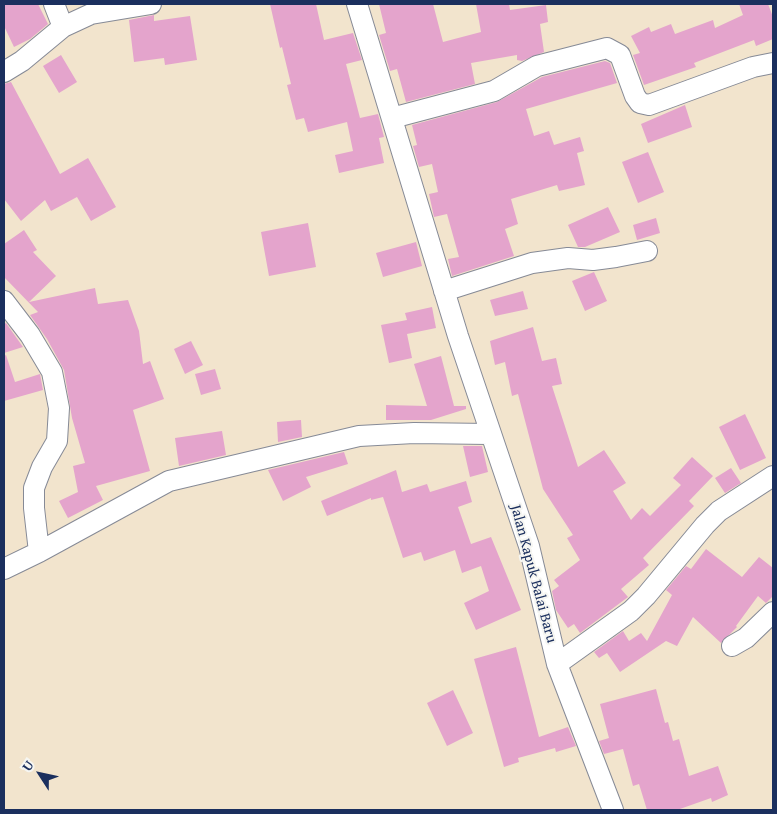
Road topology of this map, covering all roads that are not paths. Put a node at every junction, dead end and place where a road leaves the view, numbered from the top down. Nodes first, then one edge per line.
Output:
1 (54, 4) edge
2 (151, 4) edge
3 (357, 4) edge
4 (63, 27) junction
5 (773, 63) edge
6 (4, 72) edge
7 (392, 118) junction
8 (646, 252) dead end
9 (444, 291) junction
10 (4, 301) edge
11 (489, 434) junction
12 (773, 476) edge
13 (39, 552) junction
14 (4, 569) edge
15 (773, 612) edge
16 (732, 646) dead end
17 (557, 664) junction
18 (613, 810) edge

1 - 4 street
2 - 4 street
3 - 7 street, Jalan Kapuk Balai Baru
4 - 6 street
5 - 7 street
7 - 9 street, Jalan Kapuk Balai Baru
8 - 9 street
9 - 11 street, Jalan Kapuk Balai Baru
10 - 13 street
11 - 13 street
11 - 17 street, Jalan Kapuk Balai Baru
12 - 17 street
13 - 14 street
15 - 16 street
17 - 18 street, Jalan Kapuk Balai Baru

